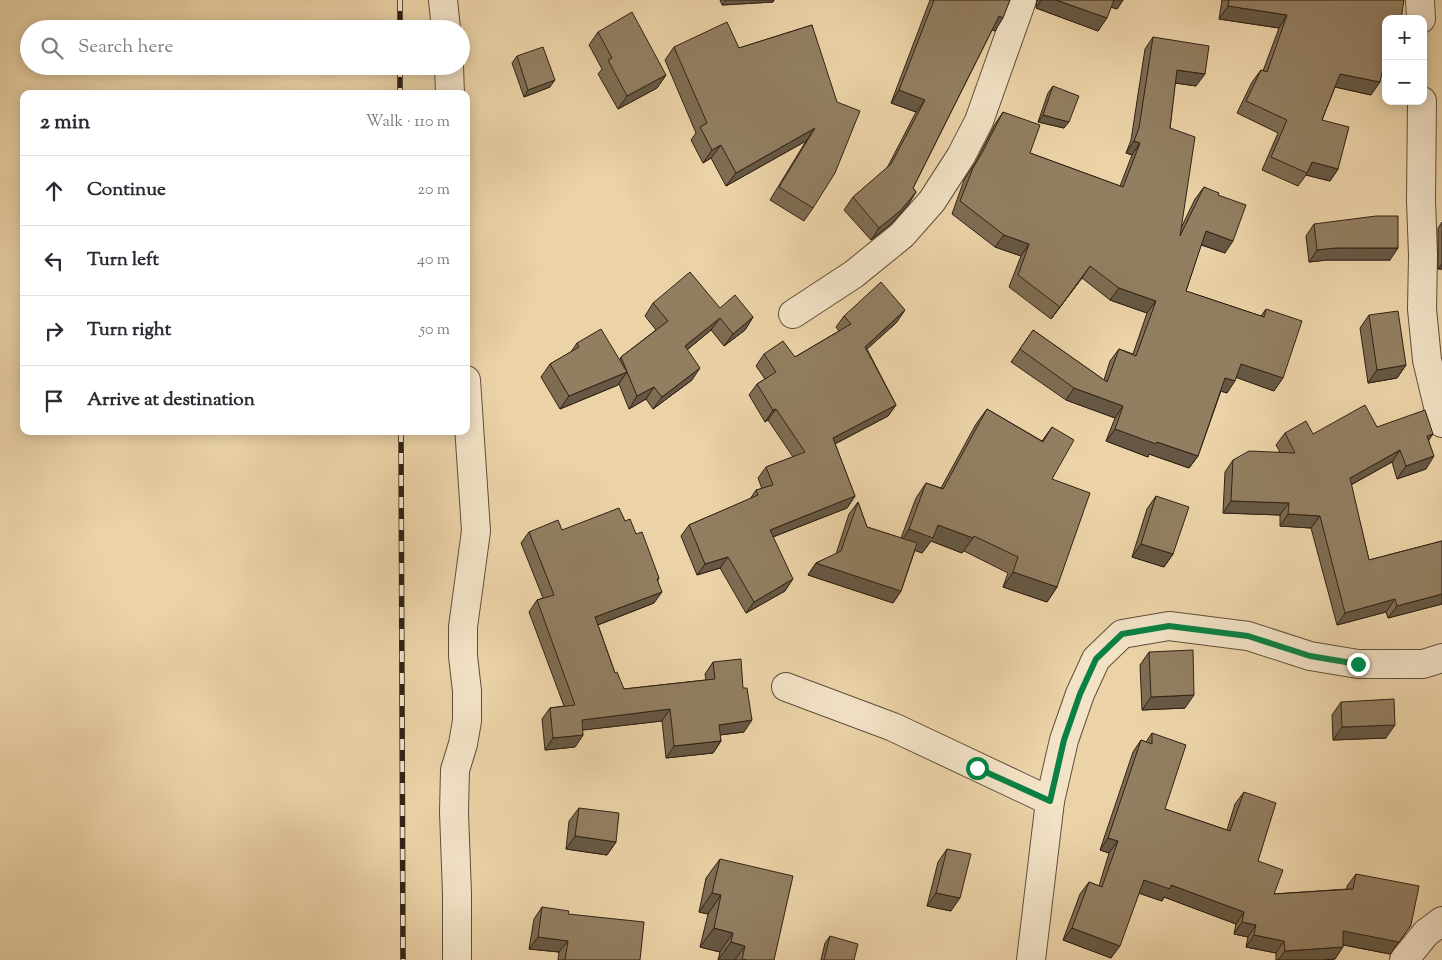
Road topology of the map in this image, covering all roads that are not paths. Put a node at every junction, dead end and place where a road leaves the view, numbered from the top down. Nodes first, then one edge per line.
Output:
1 (442, 0) edge
2 (1022, 0) edge
3 (1420, 0) edge
4 (1421, 15) edge
5 (445, 20) edge
6 (449, 75) edge
7 (450, 90) edge
8 (1422, 105) edge
9 (793, 314) dead end
10 (1442, 422) edge
11 (470, 435) edge
12 (1442, 658) edge
13 (786, 687) dead end
14 (1050, 801) junction
15 (1442, 921) edge
16 (457, 960) edge
17 (1031, 960) edge
18 (1404, 960) edge

1 - 5 street
2 - 9 street
3 - 4 street
6 - 7 street
8 - 10 street
11 - 16 street
12 - 14 street
13 - 14 street
14 - 17 street
15 - 18 street

